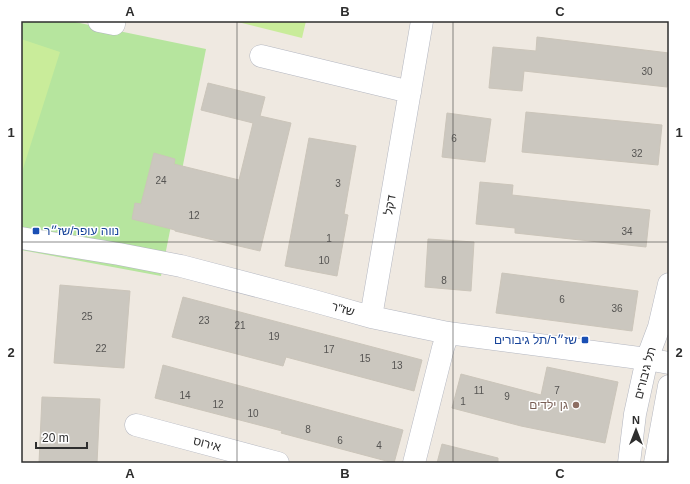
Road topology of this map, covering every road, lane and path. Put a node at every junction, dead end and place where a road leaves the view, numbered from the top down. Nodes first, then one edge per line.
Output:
1 (422, 21) edge
2 (261, 56) dead end
3 (410, 92) junction
4 (21, 238) edge
5 (669, 284) edge
6 (371, 318) junction
7 (448, 333) junction
8 (647, 359) junction
9 (669, 363) edge
10 (669, 386) edge
11 (136, 425) dead end
12 (278, 463) edge
13 (414, 463) edge
14 (629, 463) edge
15 (655, 463) edge

1 - 3 street, דקל
2 - 3 street
3 - 6 street, דקל
4 - 6 street, שז"ר
5 - 8 street, תל גיבורים
6 - 7 street, שז"ר
7 - 8 street, שז"ר
7 - 13 street
8 - 9 street, שז"ר
8 - 14 street, תל גיבורים
10 - 15 street
11 - 12 street, אירוס

